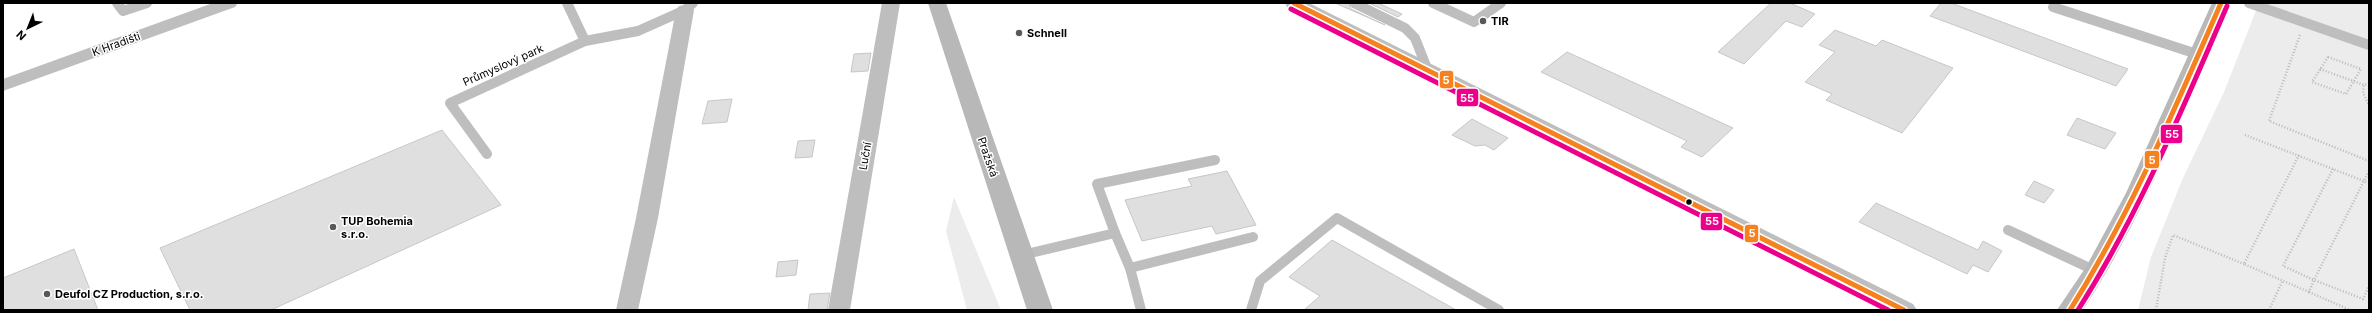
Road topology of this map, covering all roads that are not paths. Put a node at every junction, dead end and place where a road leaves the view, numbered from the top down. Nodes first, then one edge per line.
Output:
1 (117, 3) edge
2 (147, 3) edge
3 (229, 3) edge
4 (567, 3) edge
5 (891, 3) edge
6 (937, 3) edge
7 (1294, 3) edge
8 (1354, 3) edge
9 (1433, 3) edge
10 (1501, 3) edge
11 (2221, 3) edge
12 (2249, 3) edge
13 (689, 6) edge
14 (2053, 7) dead end
15 (585, 41) junction
16 (2369, 45) edge
17 (2200, 55) junction
18 (1428, 71) junction
19 (3, 85) edge
20 (487, 154) dead end
21 (1215, 160) dead end
22 (2008, 230) dead end
23 (1115, 233) junction
24 (1253, 237) dead end
25 (1022, 255) junction
26 (1130, 268) junction
27 (2096, 271) junction
28 (627, 310) edge
29 (839, 310) edge
30 (1040, 310) edge
31 (1140, 310) edge
32 (1251, 310) edge
33 (1499, 310) edge
34 (1904, 310) edge
35 (2070, 310) edge

1 - 2 lane
3 - 19 street, K Hradišti
4 - 15 lane
5 - 29 street, Luční
6 - 25 main road, Pražská
7 - 18 street
8 - 18 lane
9 - 10 lane
11 - 17 main road
12 - 16 lane
13 - 15 lane
13 - 28 street
14 - 17 lane
15 - 20 lane, Průmyslový park
17 - 27 main road
18 - 34 street
21 - 23 lane
22 - 27 lane
23 - 25 lane
23 - 26 lane
24 - 26 lane
25 - 30 main road, Pražská
26 - 31 lane
27 - 35 main road
32 - 33 lane

